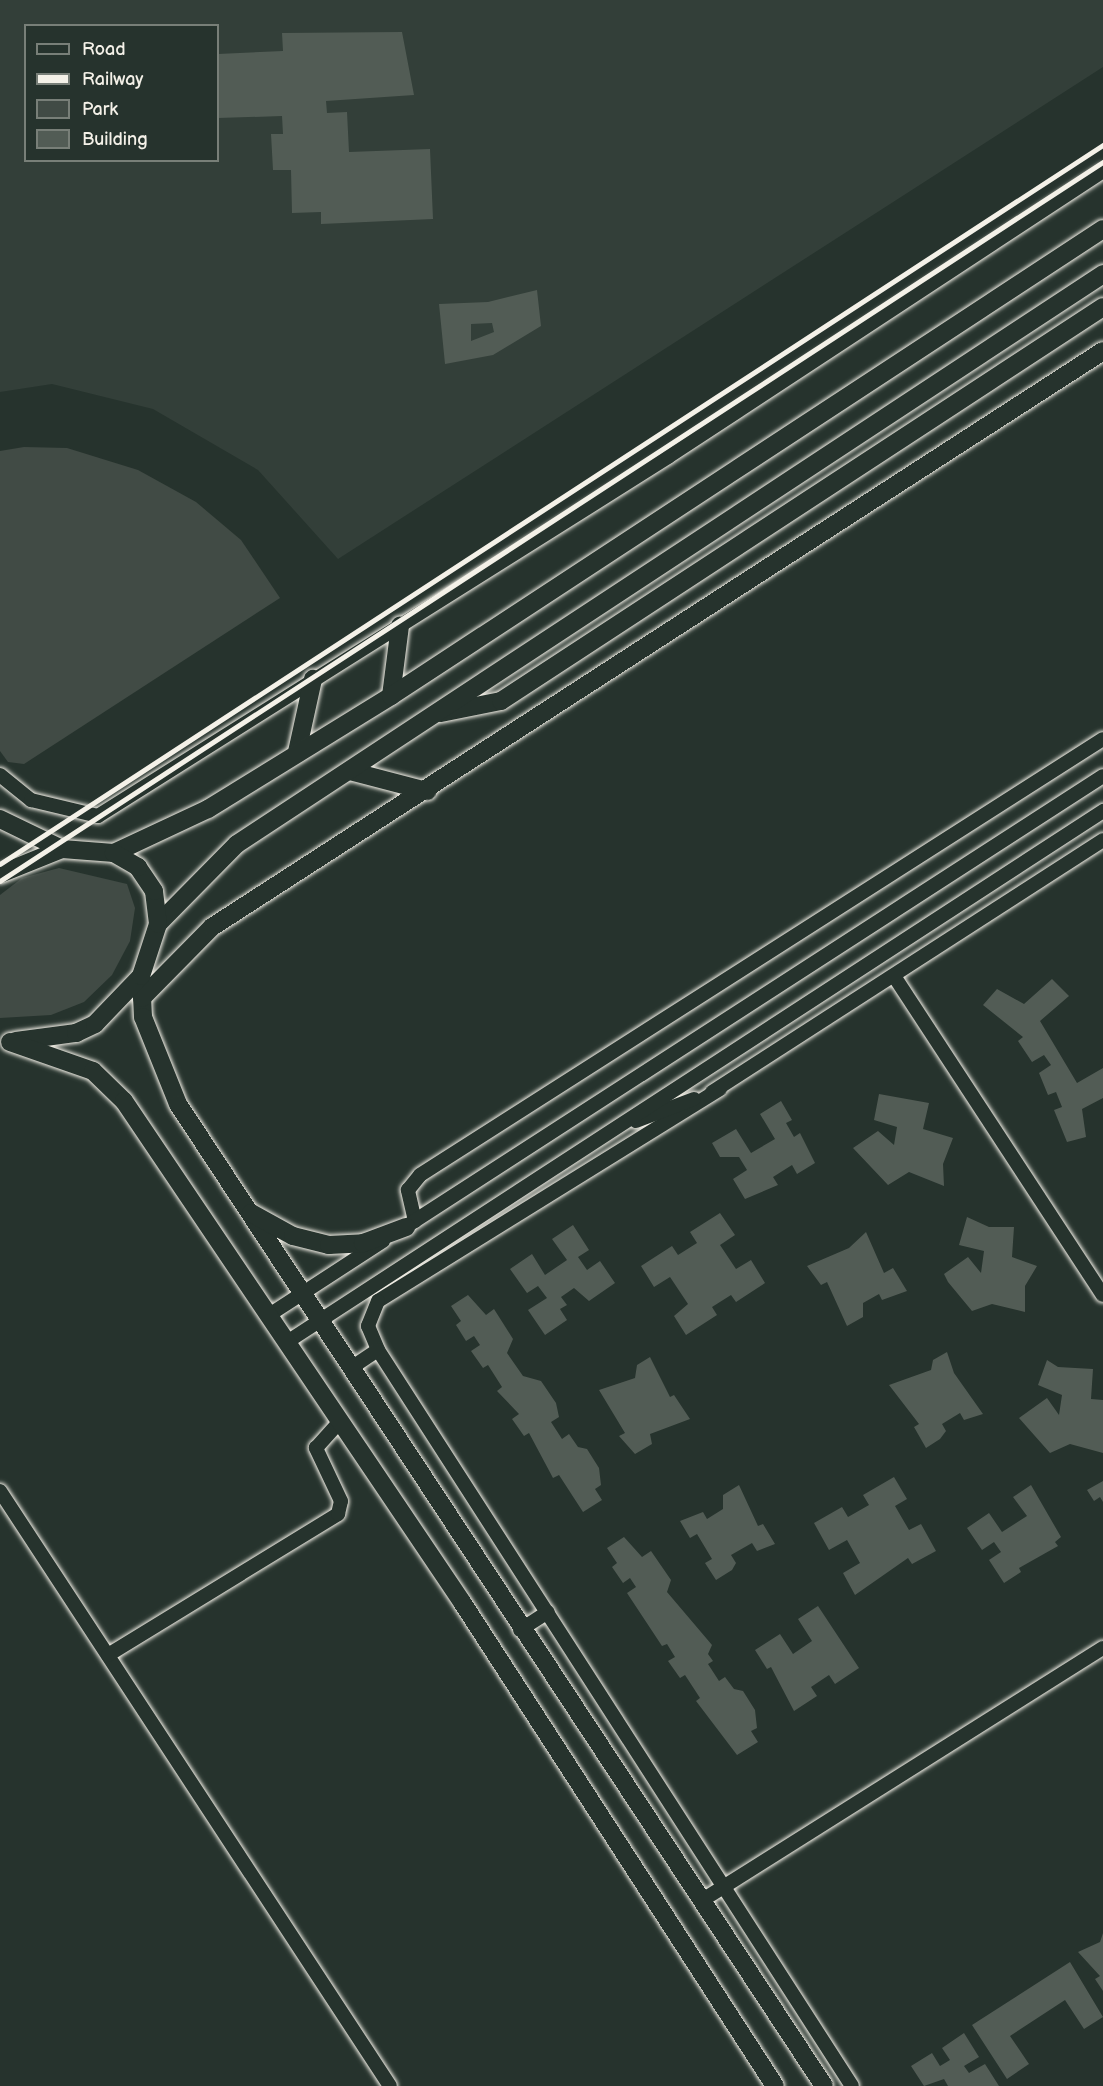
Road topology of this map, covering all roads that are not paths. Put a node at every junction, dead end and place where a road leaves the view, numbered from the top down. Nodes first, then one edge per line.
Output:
1 (1103, 171) edge
2 (1103, 229) edge
3 (1103, 274) edge
4 (1103, 307) edge
5 (1103, 351) edge
6 (400, 626) junction
7 (313, 679) junction
8 (391, 696) junction
9 (436, 713) junction
10 (1103, 739) edge
11 (297, 752) junction
12 (350, 771) junction
13 (0, 775) edge
14 (1103, 776) edge
15 (427, 791) junction
16 (1103, 811) edge
17 (0, 819) edge
18 (1103, 840) edge
19 (62, 849) junction
20 (114, 853) junction
21 (0, 874) edge
22 (158, 924) junction
23 (141, 976) junction
24 (894, 976) junction
25 (142, 998) junction
26 (5, 1041) edge
27 (720, 1089) junction
28 (612, 1130) junction
29 (247, 1210) junction
30 (410, 1224) junction
31 (302, 1294) junction
32 (1103, 1295) edge
33 (269, 1315) junction
34 (319, 1321) junction
35 (287, 1342) junction
36 (378, 1350) junction
37 (351, 1368) junction
38 (340, 1421) junction
39 (0, 1491) edge
40 (548, 1612) junction
41 (520, 1630) junction
42 (1103, 1648) edge
43 (108, 1655) junction
44 (723, 1886) junction
45 (701, 1901) junction
46 (390, 2086) edge
47 (775, 2086) edge
48 (824, 2086) edge
49 (852, 2086) edge

1 - 6 street
2 - 8 street
3 - 9 street
4 - 9 street
5 - 15 street
6 - 7 street
6 - 8 street
7 - 11 street
7 - 13 street
8 - 11 street
9 - 12 street
10 - 30 street
11 - 20 street
12 - 15 street
12 - 22 street
14 - 30 street
15 - 25 street
16 - 28 street
17 - 19 street
18 - 24 street
19 - 20 street
19 - 21 street
20 - 22 street
22 - 23 street
23 - 25 street
23 - 26 street
24 - 27 street
24 - 32 street
25 - 29 street
26 - 33 street
27 - 28 street
27 - 36 street
28 - 34 street
29 - 30 street
29 - 31 street
30 - 31 street
31 - 33 street
31 - 34 street
33 - 35 street
34 - 35 street
34 - 37 street
35 - 38 street
36 - 37 street
36 - 40 street
37 - 41 street
38 - 43 street
38 - 47 street
39 - 43 street
40 - 41 street
40 - 44 street
41 - 45 street
42 - 44 street
43 - 46 street
44 - 45 street
44 - 49 street
45 - 48 street

